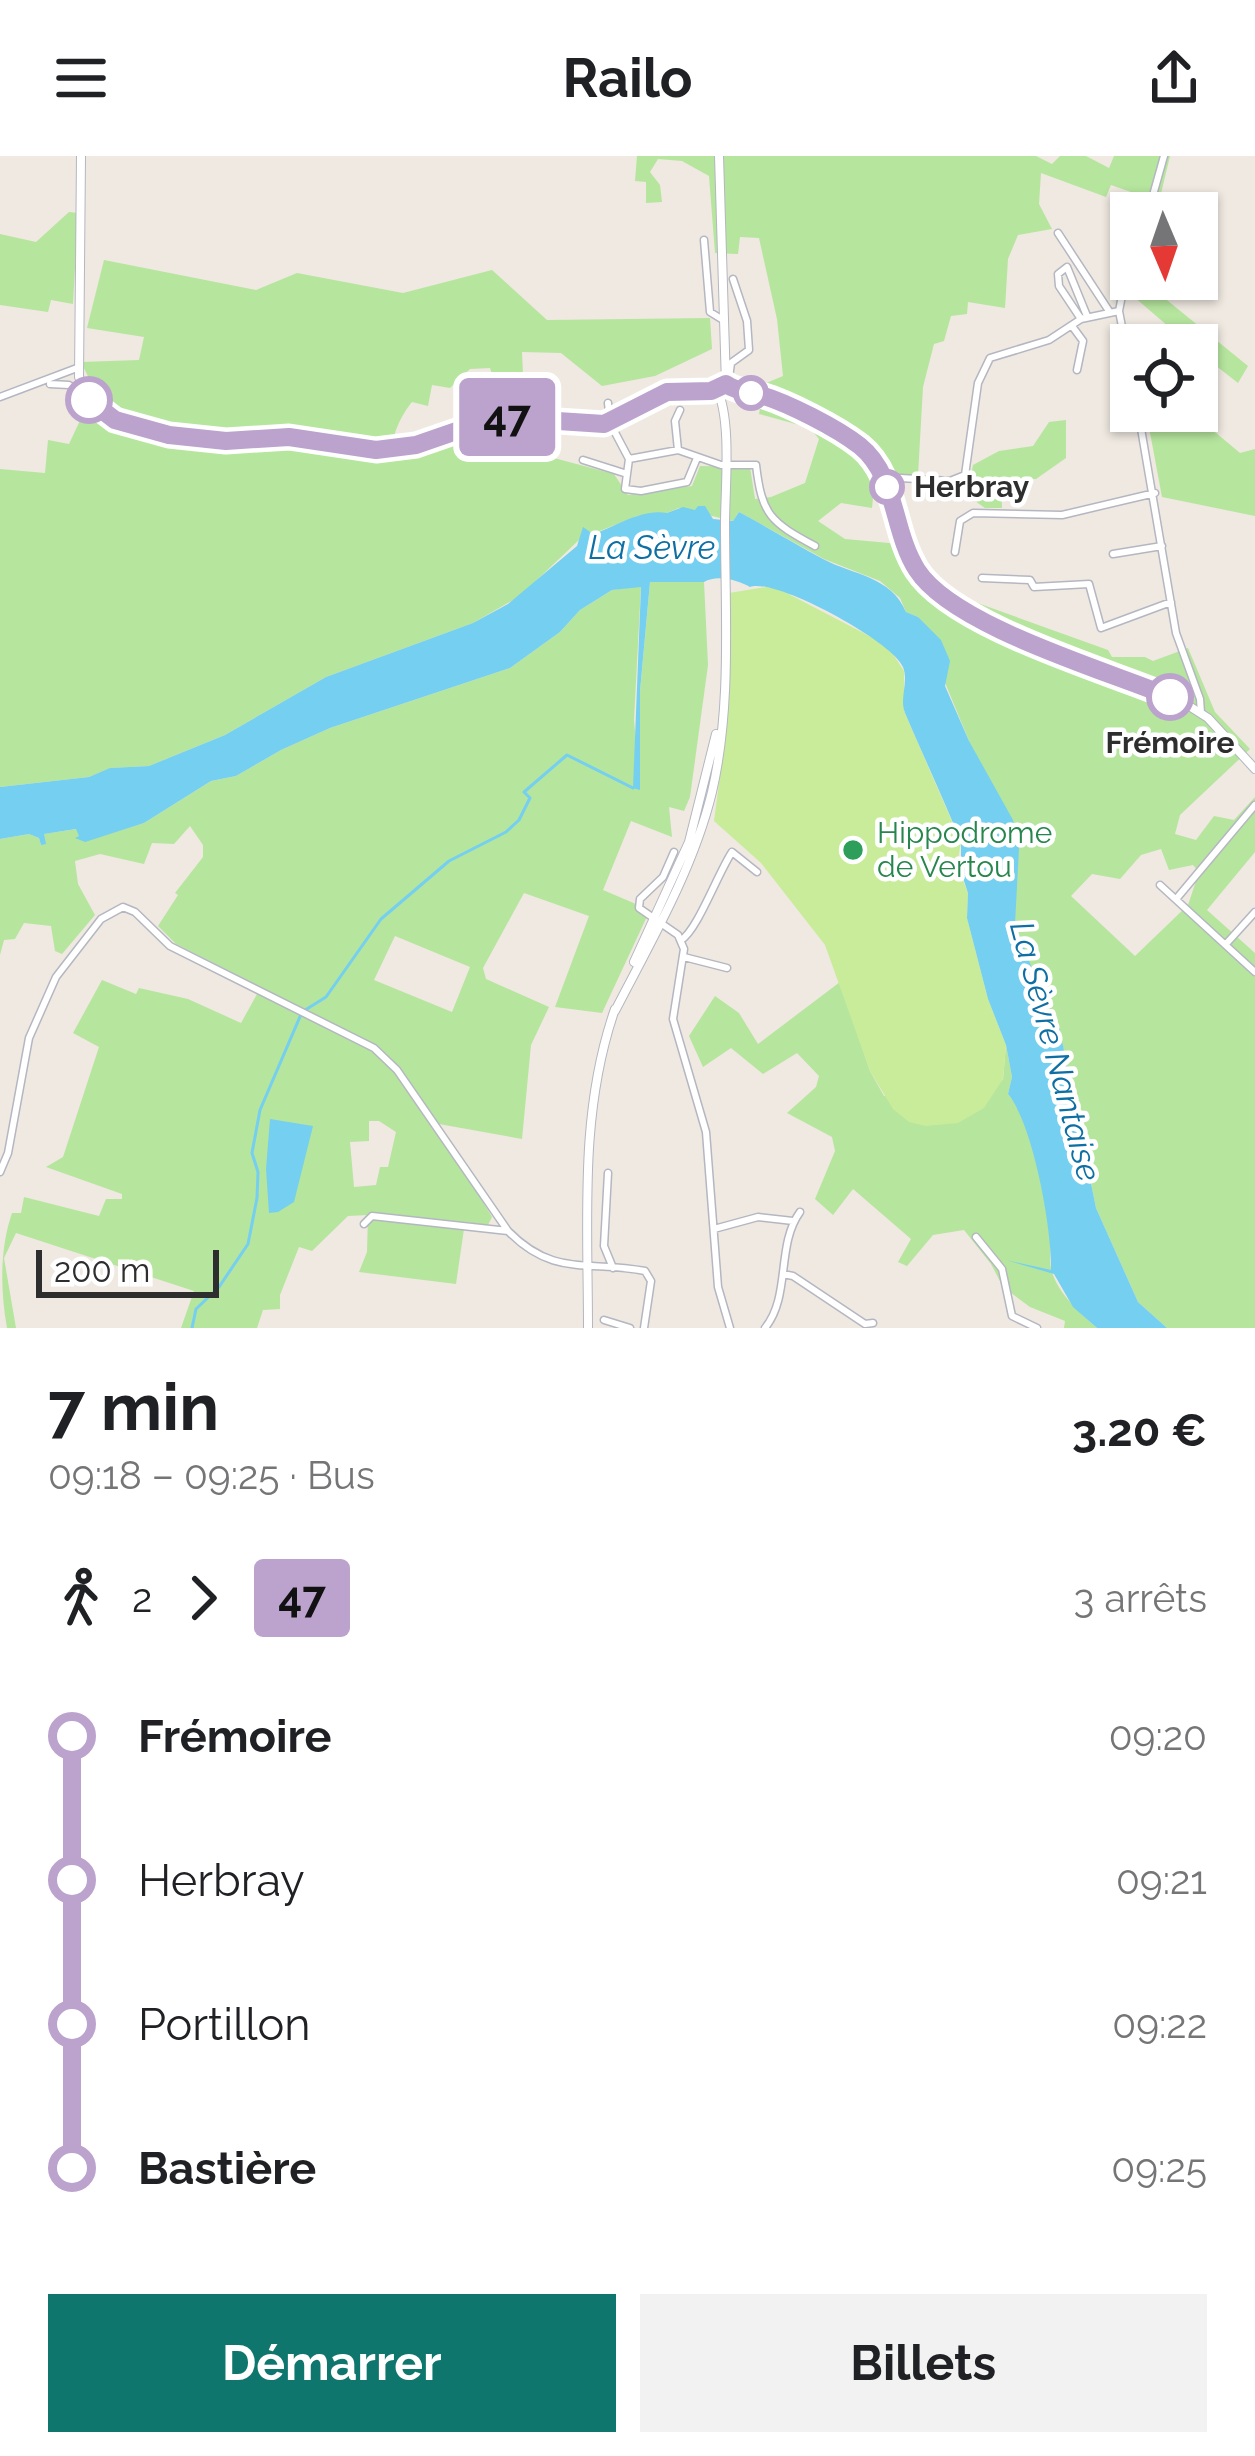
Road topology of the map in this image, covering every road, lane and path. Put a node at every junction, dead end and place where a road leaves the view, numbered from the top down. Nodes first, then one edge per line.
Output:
1 (81, 156) edge
2 (719, 156) edge
3 (1164, 156) edge
4 (1154, 192) edge
5 (1058, 233) dead end
6 (704, 240) dead end
7 (733, 279) dead end
8 (1121, 300) edge
9 (1109, 310) junction
10 (1119, 310) junction
11 (1084, 318) junction
12 (723, 320) junction
13 (1122, 324) edge
14 (1072, 326) junction
15 (1077, 370) dead end
16 (78, 372) junction
17 (41, 384) junction
18 (69, 385) junction
19 (725, 391) junction
20 (84, 394) junction
21 (0, 397) edge
22 (608, 403) dead end
23 (680, 410) dead end
24 (610, 423) junction
25 (1142, 432) edge
26 (678, 450) junction
27 (697, 458) junction
28 (629, 459) junction
29 (583, 460) dead end
30 (724, 465) junction
31 (624, 473) junction
32 (884, 477) junction
33 (1155, 493) junction
34 (1162, 546) junction
35 (815, 547) dead end
36 (955, 552) dead end
37 (1113, 554) dead end
38 (982, 578) dead end
39 (1171, 602) junction
40 (721, 709) junction
41 (1201, 713) junction
42 (1255, 769) edge
43 (1255, 805) edge
44 (674, 851) dead end
45 (757, 872) dead end
46 (1160, 885) dead end
47 (1177, 898) junction
48 (1255, 912) edge
49 (657, 921) junction
50 (680, 940) junction
51 (1226, 944) junction
52 (684, 957) junction
53 (727, 968) dead end
54 (1255, 972) edge
55 (0, 1172) edge
56 (608, 1172) dead end
57 (800, 1212) dead end
58 (794, 1221) junction
59 (364, 1224) dead end
60 (714, 1229) junction
61 (508, 1231) junction
62 (976, 1237) dead end
63 (588, 1268) junction
64 (613, 1268) junction
65 (783, 1274) junction
66 (1012, 1316) junction
67 (604, 1320) dead end
68 (873, 1323) dead end
69 (726, 1326) edge
70 (1006, 1326) edge
71 (589, 1328) edge
72 (630, 1328) edge
73 (644, 1328) edge
74 (764, 1328) edge
75 (1037, 1328) edge

1 - 16 street
2 - 12 street
3 - 4 street
5 - 9 street
6 - 12 street
7 - 19 street
8 - 10 street
9 - 10 street
9 - 11 street
10 - 13 street
11 - 11 street
11 - 14 street
12 - 19 street
14 - 15 street
14 - 32 street
16 - 17 street
16 - 18 street
16 - 20 street
17 - 18 street
17 - 21 street
18 - 20 street
19 - 24 street
19 - 30 street
19 - 32 street
20 - 24 street
22 - 24 street
23 - 26 street
24 - 28 street
25 - 33 street
26 - 27 street
26 - 28 street
27 - 30 street
27 - 31 street
28 - 31 street
29 - 31 street
30 - 35 street
30 - 40 street
32 - 41 street
33 - 34 street
33 - 36 street
34 - 37 street
34 - 39 street
38 - 39 street
39 - 41 street
40 - 49 street
40 - 49 street
41 - 42 street
43 - 47 street
44 - 49 street
45 - 50 street
46 - 47 street
47 - 51 street
48 - 51 street
49 - 50 street
49 - 63 street
50 - 52 street
51 - 54 street
52 - 53 street
52 - 60 street
55 - 61 street
56 - 64 street
57 - 58 street
58 - 60 street
58 - 65 street
59 - 61 street
60 - 69 street
61 - 63 street
62 - 66 street
63 - 64 street
63 - 71 street
64 - 73 street
65 - 68 street
65 - 74 street
66 - 70 street
66 - 75 street
67 - 72 street

